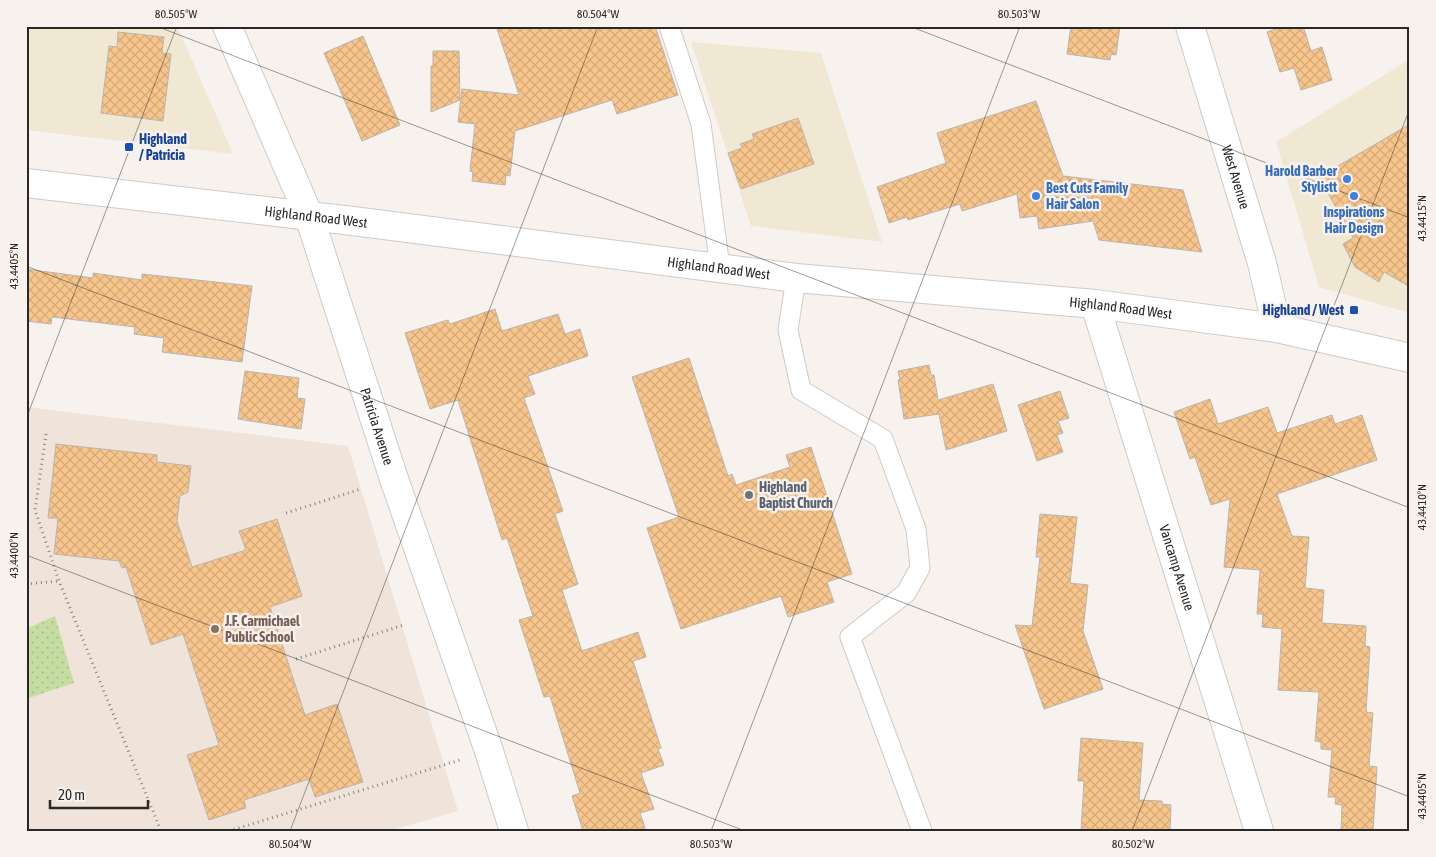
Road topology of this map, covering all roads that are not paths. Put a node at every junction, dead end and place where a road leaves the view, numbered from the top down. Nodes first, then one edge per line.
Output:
1 (227, 26) edge
2 (669, 26) edge
3 (1190, 26) edge
4 (26, 183) edge
5 (309, 216) junction
6 (720, 268) junction
7 (796, 278) junction
8 (1095, 304) junction
9 (1277, 328) junction
10 (1410, 358) edge
11 (514, 831) edge
12 (922, 831) edge
13 (1259, 831) edge

1 - 5 street, Patricia Avenue
2 - 6 lane
3 - 9 street, West Avenue
4 - 5 street, Highland Road West
5 - 6 street, Highland Road West
5 - 11 street, Patricia Avenue
6 - 7 street, Highland Road West
7 - 8 street, Highland Road West
7 - 12 lane
8 - 9 street, Highland Road West
8 - 13 street, Vancamp Avenue
9 - 10 street, Highland Road West

